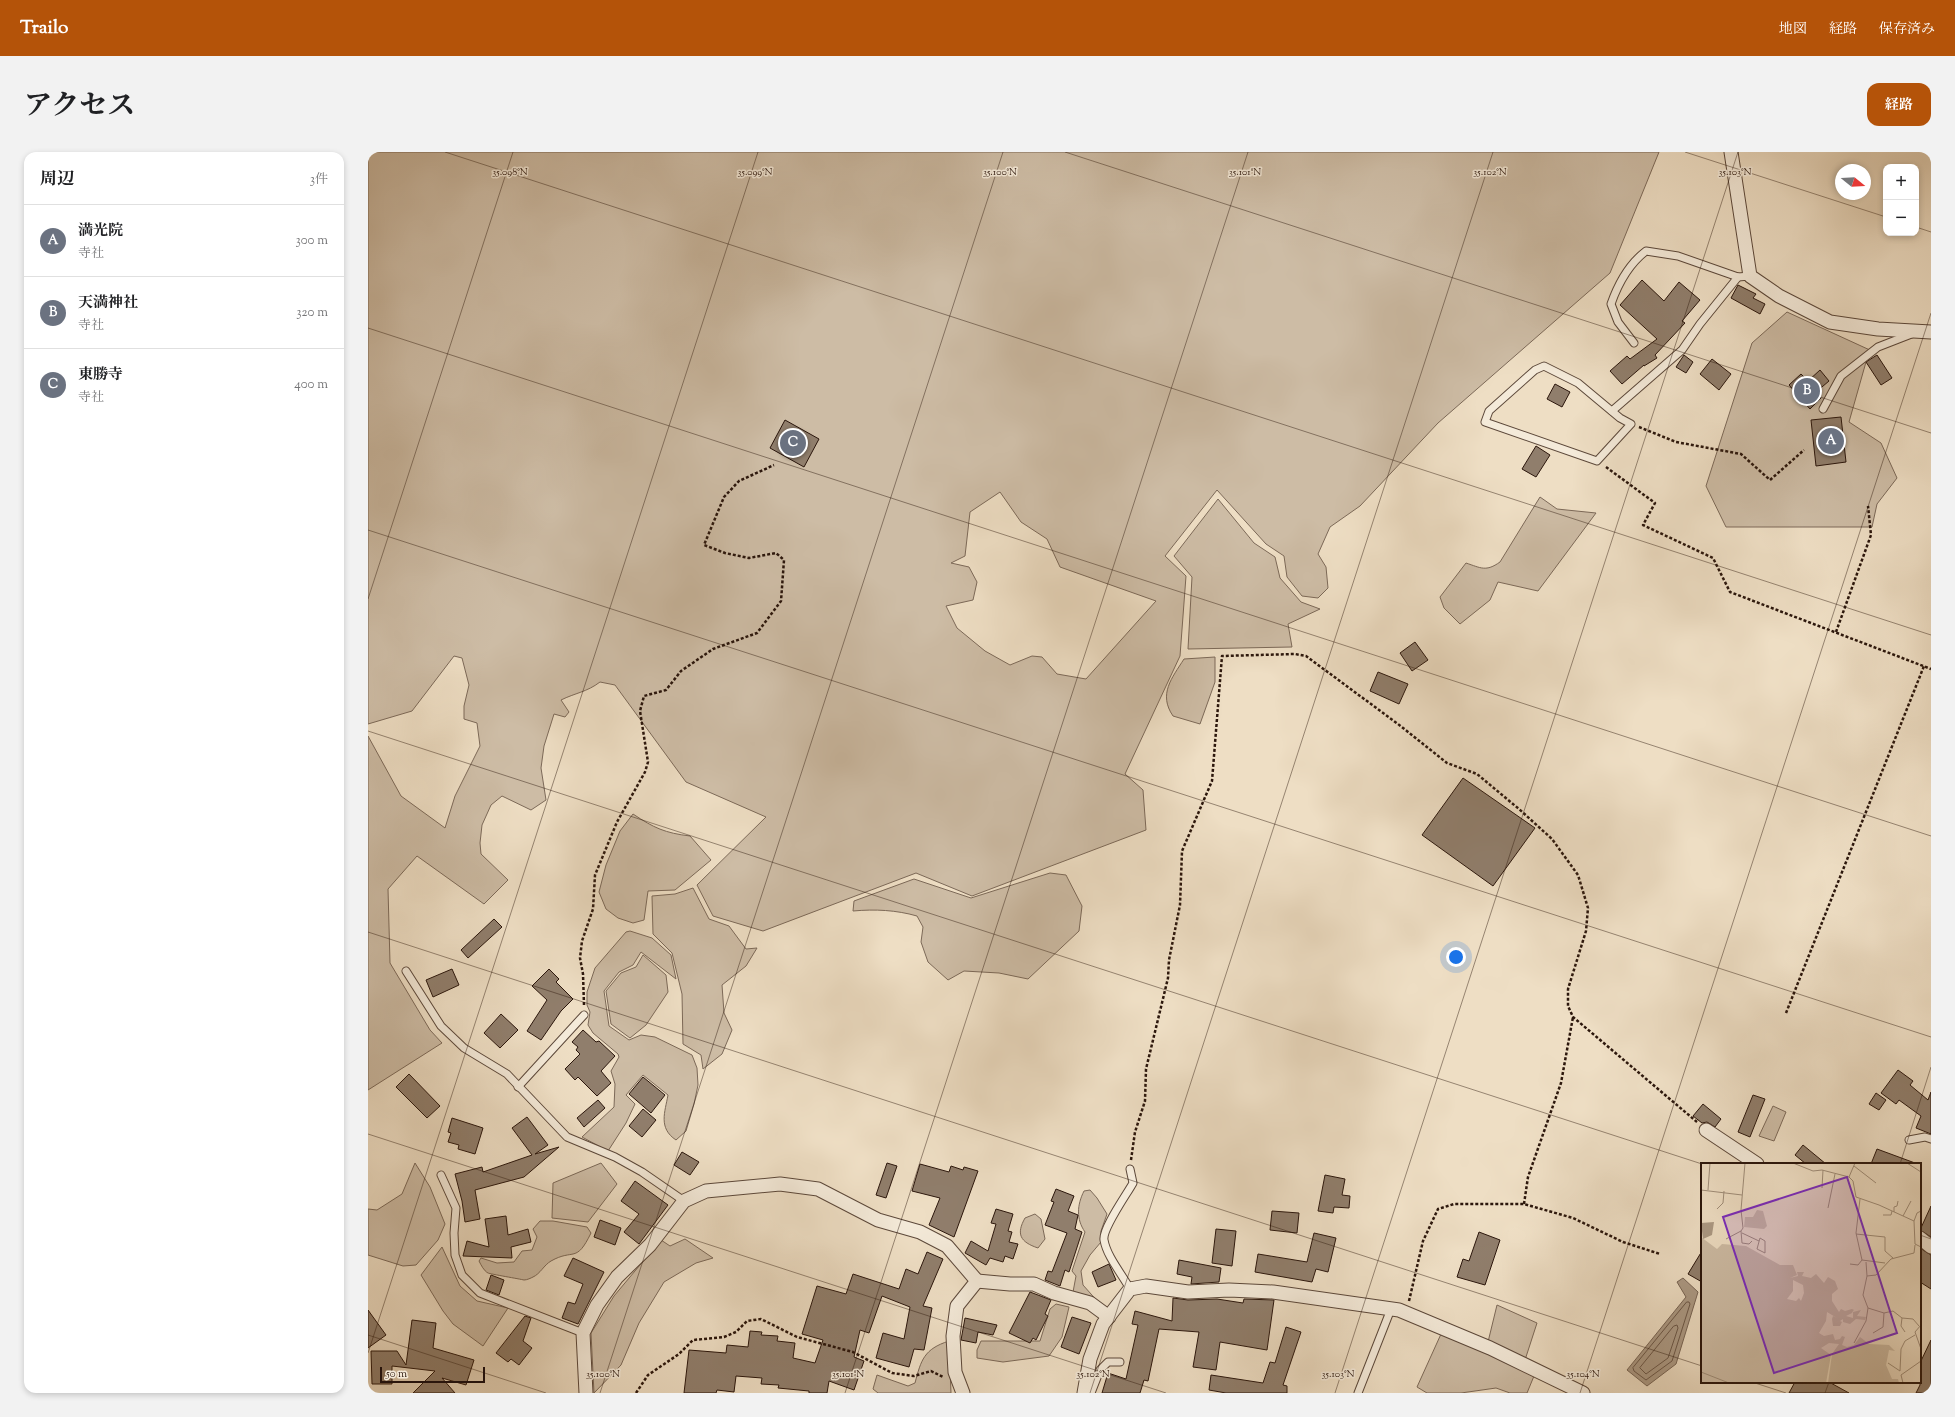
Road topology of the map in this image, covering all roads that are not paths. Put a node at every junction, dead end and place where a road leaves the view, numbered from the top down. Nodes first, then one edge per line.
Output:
1 (1731, 152) edge
2 (1744, 276) junction
3 (1918, 332) junction
4 (1931, 332) edge
5 (1634, 343) dead end
6 (1823, 409) dead end
7 (1612, 411) junction
8 (406, 971) dead end
9 (584, 1015) road end
10 (518, 1088) junction
11 (1706, 1130) road end
12 (1931, 1139) edge
13 (1909, 1140) dead end
14 (1756, 1163) edge
15 (1130, 1169) road end
16 (441, 1176) dead end
17 (684, 1201) junction
18 (1921, 1239) edge
19 (1931, 1247) edge
20 (976, 1281) junction
21 (1130, 1289) junction
22 (1391, 1309) junction
23 (1109, 1317) junction
24 (584, 1333) junction
25 (1120, 1362) dead end
26 (962, 1390) edge
27 (586, 1393) edge
28 (1084, 1393) edge
29 (1091, 1393) edge
30 (1358, 1393) edge
31 (1583, 1393) edge

1 - 2 street
2 - 3 street
2 - 5 lane
2 - 7 lane
3 - 4 street
3 - 6 lane
7 - 7 lane
8 - 10 lane
9 - 10 lane
10 - 17 lane
11 - 14 street
12 - 13 lane
15 - 21 lane
16 - 24 lane
17 - 20 street
17 - 24 street
18 - 19 street
20 - 23 street
20 - 26 street
21 - 22 street
21 - 23 street
22 - 30 lane
22 - 31 street
23 - 28 street
24 - 27 street
25 - 29 lane

